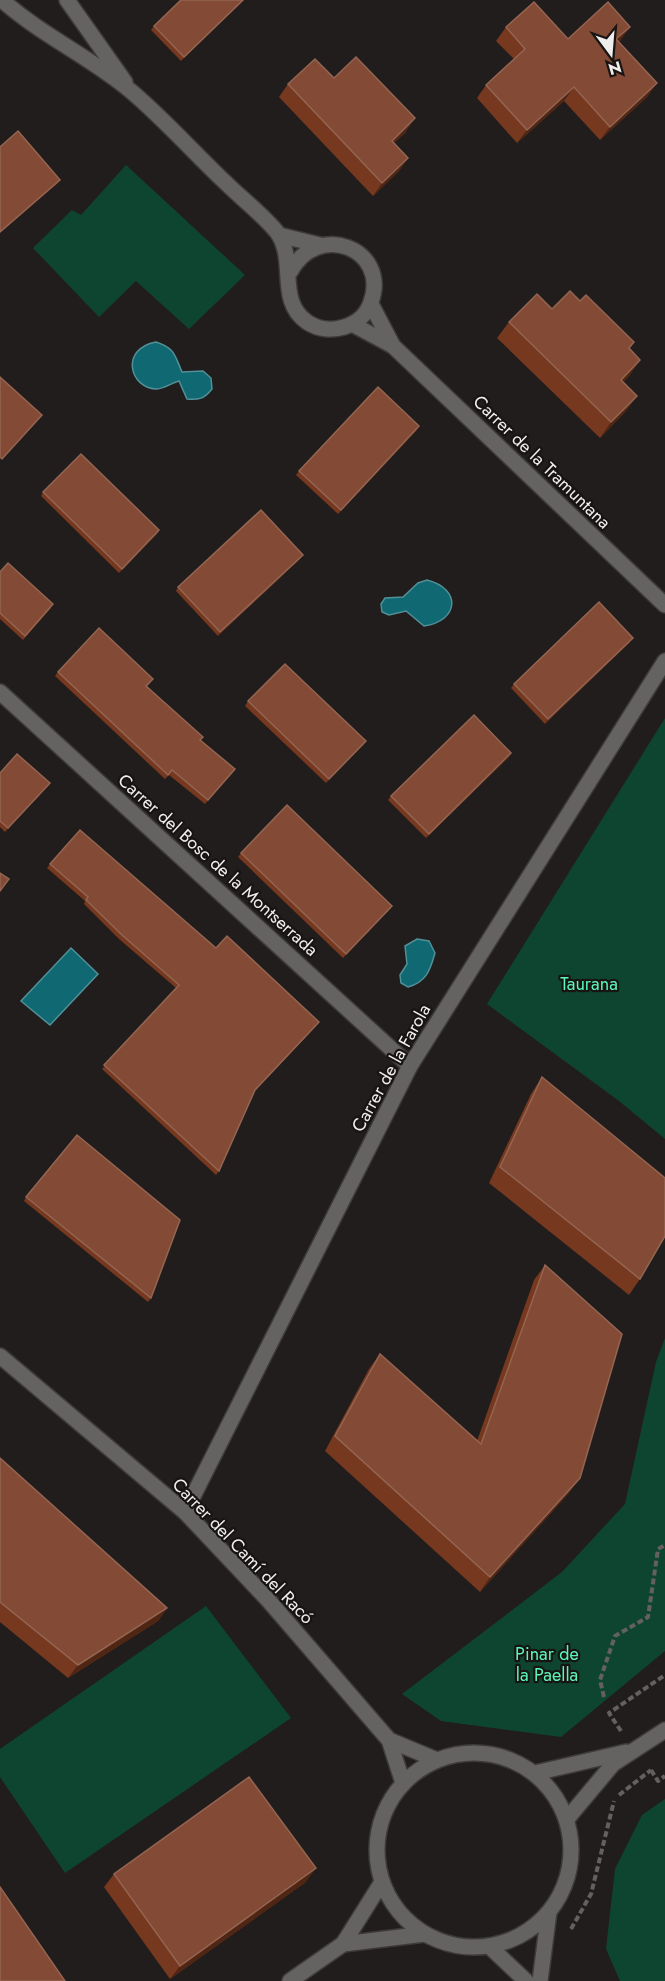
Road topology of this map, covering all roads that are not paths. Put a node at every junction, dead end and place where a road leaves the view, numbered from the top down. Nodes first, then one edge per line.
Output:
1 (67, 0) edge
2 (2, 2) edge
3 (132, 92) junction
4 (279, 235) junction
5 (320, 245) junction
6 (290, 272) junction
7 (371, 304) junction
8 (352, 324) junction
9 (393, 346) junction
10 (665, 605) edge
11 (665, 661) edge
12 (0, 692) edge
13 (410, 1066) junction
14 (0, 1356) edge
15 (185, 1512) junction
16 (665, 1730) edge
17 (389, 1740) junction
18 (635, 1750) junction
19 (437, 1760) junction
20 (535, 1773) junction
21 (403, 1783) junction
22 (567, 1819) junction
23 (382, 1882) junction
24 (549, 1912) junction
25 (425, 1934) junction
26 (343, 1944) junction
27 (489, 1946) junction
28 (290, 1981) edge
29 (526, 1981) edge
30 (540, 1981) edge

1 - 3 street
2 - 3 street
3 - 4 street
4 - 5 street
4 - 6 street
5 - 6 street
5 - 7 street
6 - 8 street
7 - 8 street
7 - 9 street, Carrer de la Tramuntana
8 - 9 street, Carrer de la Tramuntana
9 - 10 street, Carrer de la Tramuntana
11 - 13 street, Carrer de la Farola
12 - 13 street, Carrer del Bosc de la Montserrada
13 - 15 street, Carrer de la Farola
14 - 15 street, Carrer del Camí del Racó
15 - 17 street, Carrer del Camí del Racó
16 - 18 street
17 - 19 street, Carrer del Camí del Racó
17 - 21 street, Carrer del Camí del Racó
18 - 20 street
18 - 22 street
19 - 20 street
19 - 21 street
20 - 22 street
21 - 23 street
22 - 24 street
23 - 25 street
23 - 26 street
24 - 27 street
24 - 30 street
25 - 26 street
25 - 27 street
26 - 28 street
27 - 29 street

